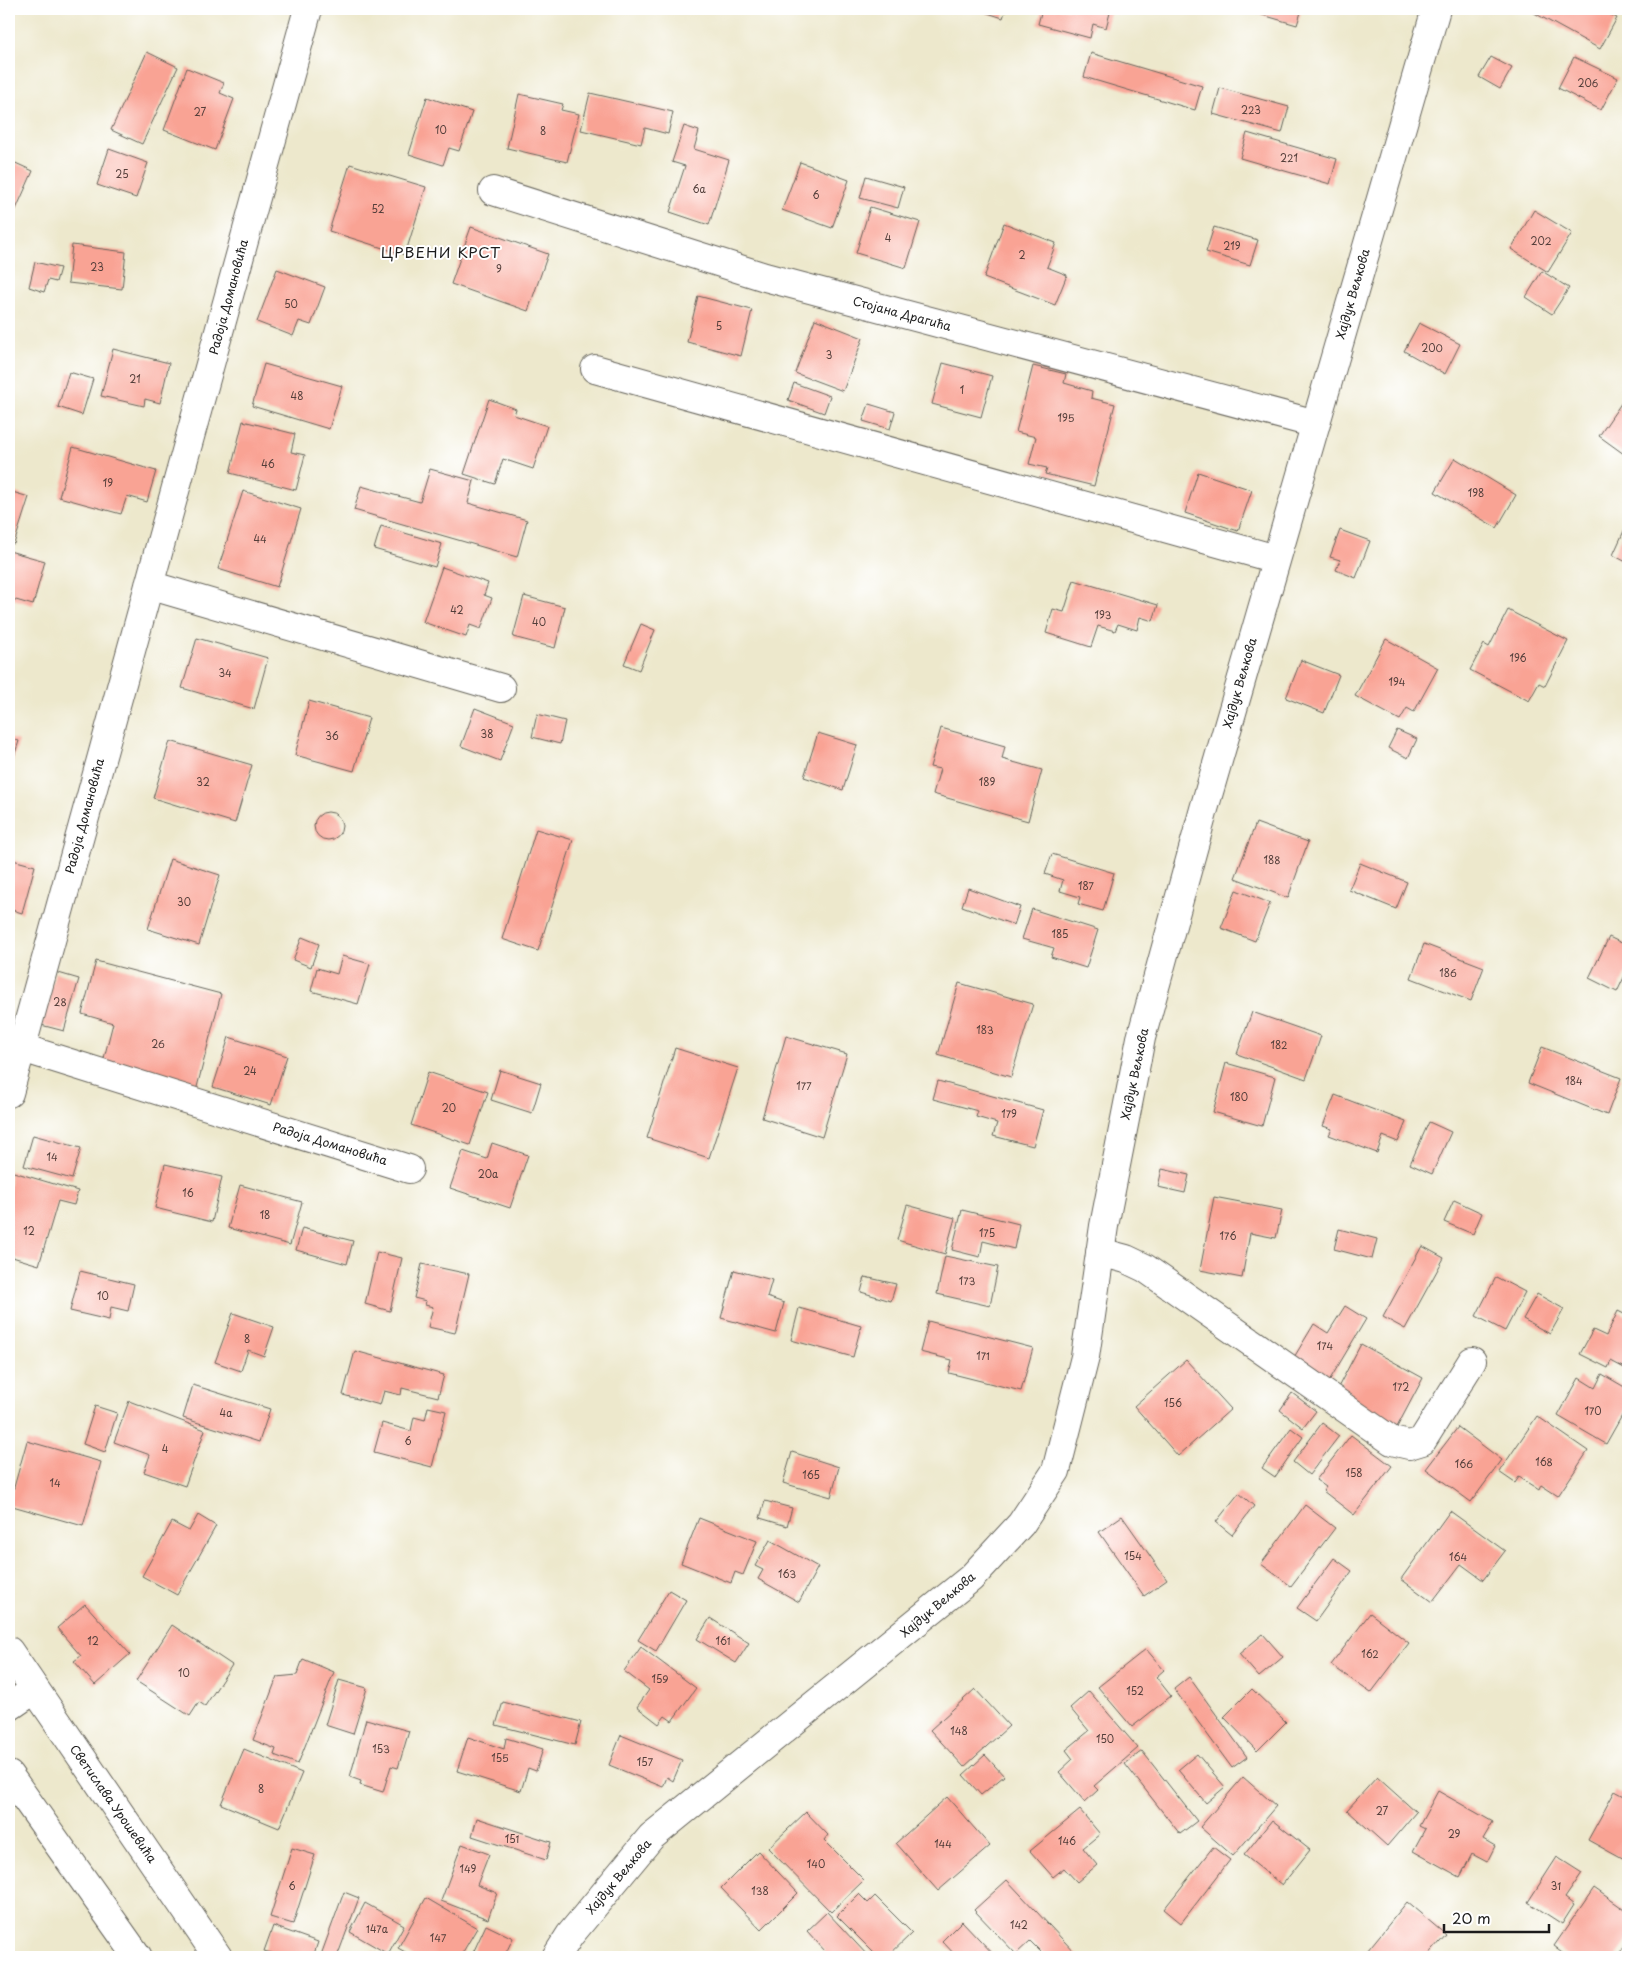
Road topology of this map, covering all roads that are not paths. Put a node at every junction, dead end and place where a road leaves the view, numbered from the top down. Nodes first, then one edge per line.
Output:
1 (308, 9) edge
2 (1436, 9) edge
3 (492, 191) dead end
4 (595, 369) dead end
5 (1316, 424) junction
6 (1276, 559) junction
7 (149, 585) junction
8 (501, 688) dead end
9 (22, 1048) junction
10 (9, 1093) edge
11 (409, 1169) dead end
12 (1100, 1252) junction
13 (1472, 1361) dead end
14 (9, 1650) edge
15 (34, 1690) junction
16 (9, 1707) edge
17 (9, 1775) edge
18 (138, 1957) edge
19 (218, 1957) edge
20 (556, 1957) edge

1 - 7 street, Радоја Домановића
2 - 5 street, Хајдук Вељкова
3 - 5 street, Стојана Драгића
4 - 6 street
5 - 6 street, Хајдук Вељкова
6 - 12 street, Хајдук Вељкова
7 - 8 street
7 - 9 street, Радоја Домановића
9 - 10 street, Радоја Домановића
9 - 11 street, Радоја Домановића
12 - 13 street
12 - 20 street, Хајдук Вељкова
14 - 15 street, Светислава Урошевића
15 - 16 street
15 - 19 street, Светислава Урошевића
17 - 18 street

